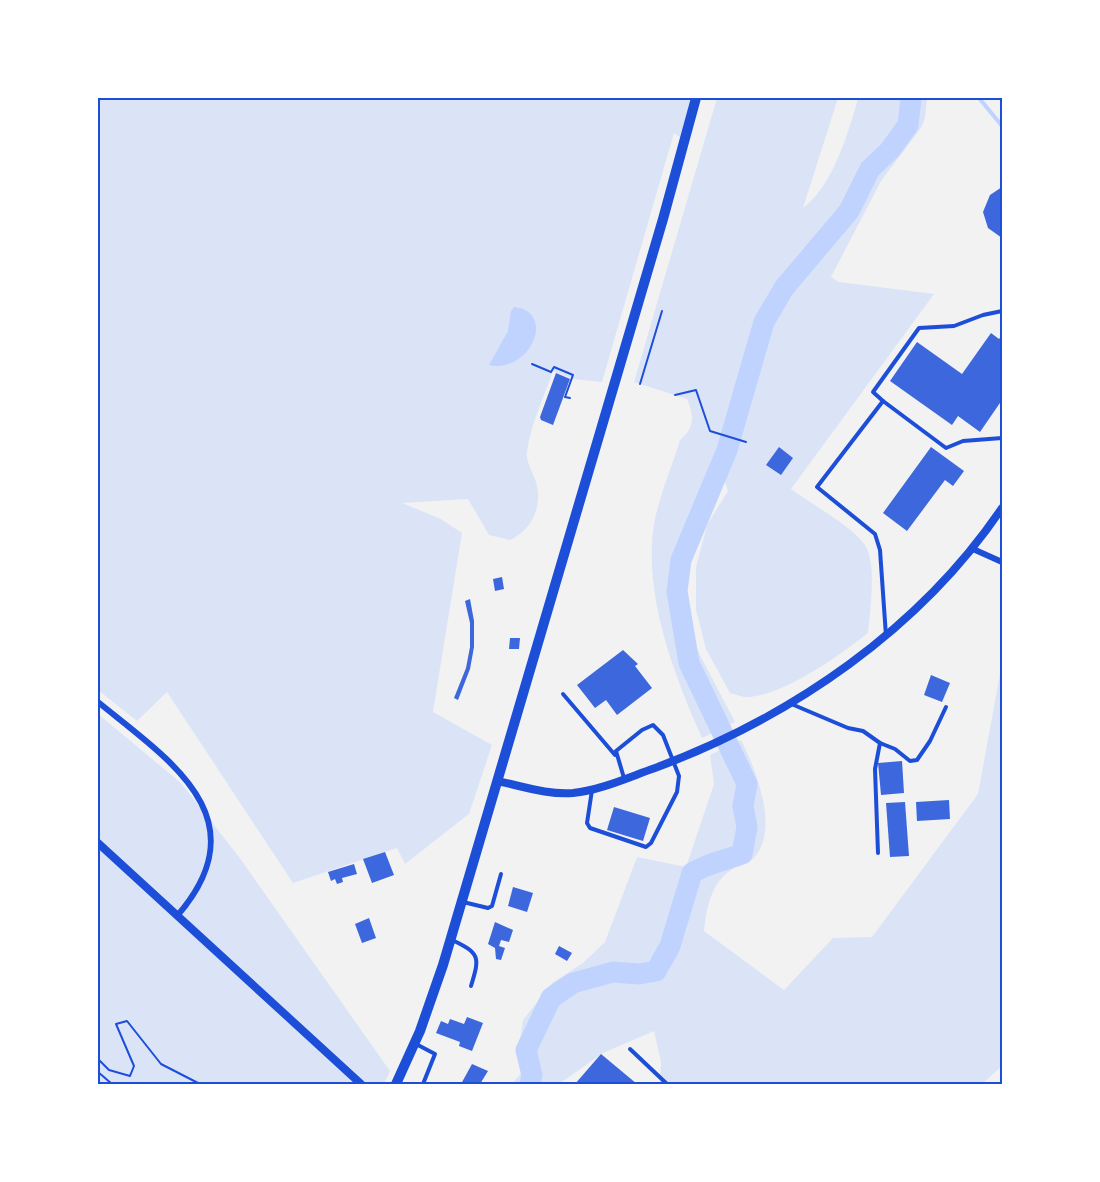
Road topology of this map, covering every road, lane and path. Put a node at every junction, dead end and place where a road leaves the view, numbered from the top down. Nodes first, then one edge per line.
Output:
1 (696, 98) edge
2 (662, 311) dead end
3 (1002, 311) edge
4 (532, 364) dead end
5 (640, 384) dead end
6 (675, 395) dead end
7 (570, 398) dead end
8 (883, 401) junction
9 (1002, 432) edge
10 (1000, 438) edge
11 (746, 442) dead end
12 (1002, 508) edge
13 (973, 549) junction
14 (1002, 562) edge
15 (886, 636) junction
16 (563, 694) dead end
17 (98, 702) edge
18 (789, 703) junction
19 (946, 707) dead end
20 (880, 743) junction
21 (616, 755) junction
22 (672, 761) junction
23 (624, 779) junction
24 (497, 781) junction
25 (592, 789) junction
26 (98, 843) edge
27 (878, 853) dead end
28 (501, 874) dead end
29 (462, 902) junction
30 (177, 916) junction
31 (451, 940) junction
32 (471, 986) dead end
33 (415, 1043) junction
34 (630, 1049) dead end
35 (98, 1059) edge
36 (98, 1072) edge
37 (112, 1084) edge
38 (200, 1084) edge
39 (360, 1084) edge
40 (396, 1084) edge
41 (423, 1084) edge
42 (667, 1084) edge

1 - 24 main road
2 - 5 path
3 - 8 lane
4 - 7 path
6 - 11 path
8 - 10 lane
8 - 15 lane
9 - 10 lane
12 - 13 street
13 - 14 street
13 - 15 street
15 - 18 street
16 - 21 lane
17 - 30 street
18 - 20 lane
18 - 22 street
19 - 20 lane
20 - 27 lane
21 - 22 lane
21 - 23 lane
22 - 23 street
22 - 25 lane
23 - 25 street
24 - 25 street
24 - 29 main road
26 - 30 street
28 - 29 lane
29 - 31 main road
30 - 39 street
31 - 32 lane
31 - 33 main road
33 - 40 main road
33 - 41 lane
34 - 42 lane
35 - 38 path
36 - 37 path

